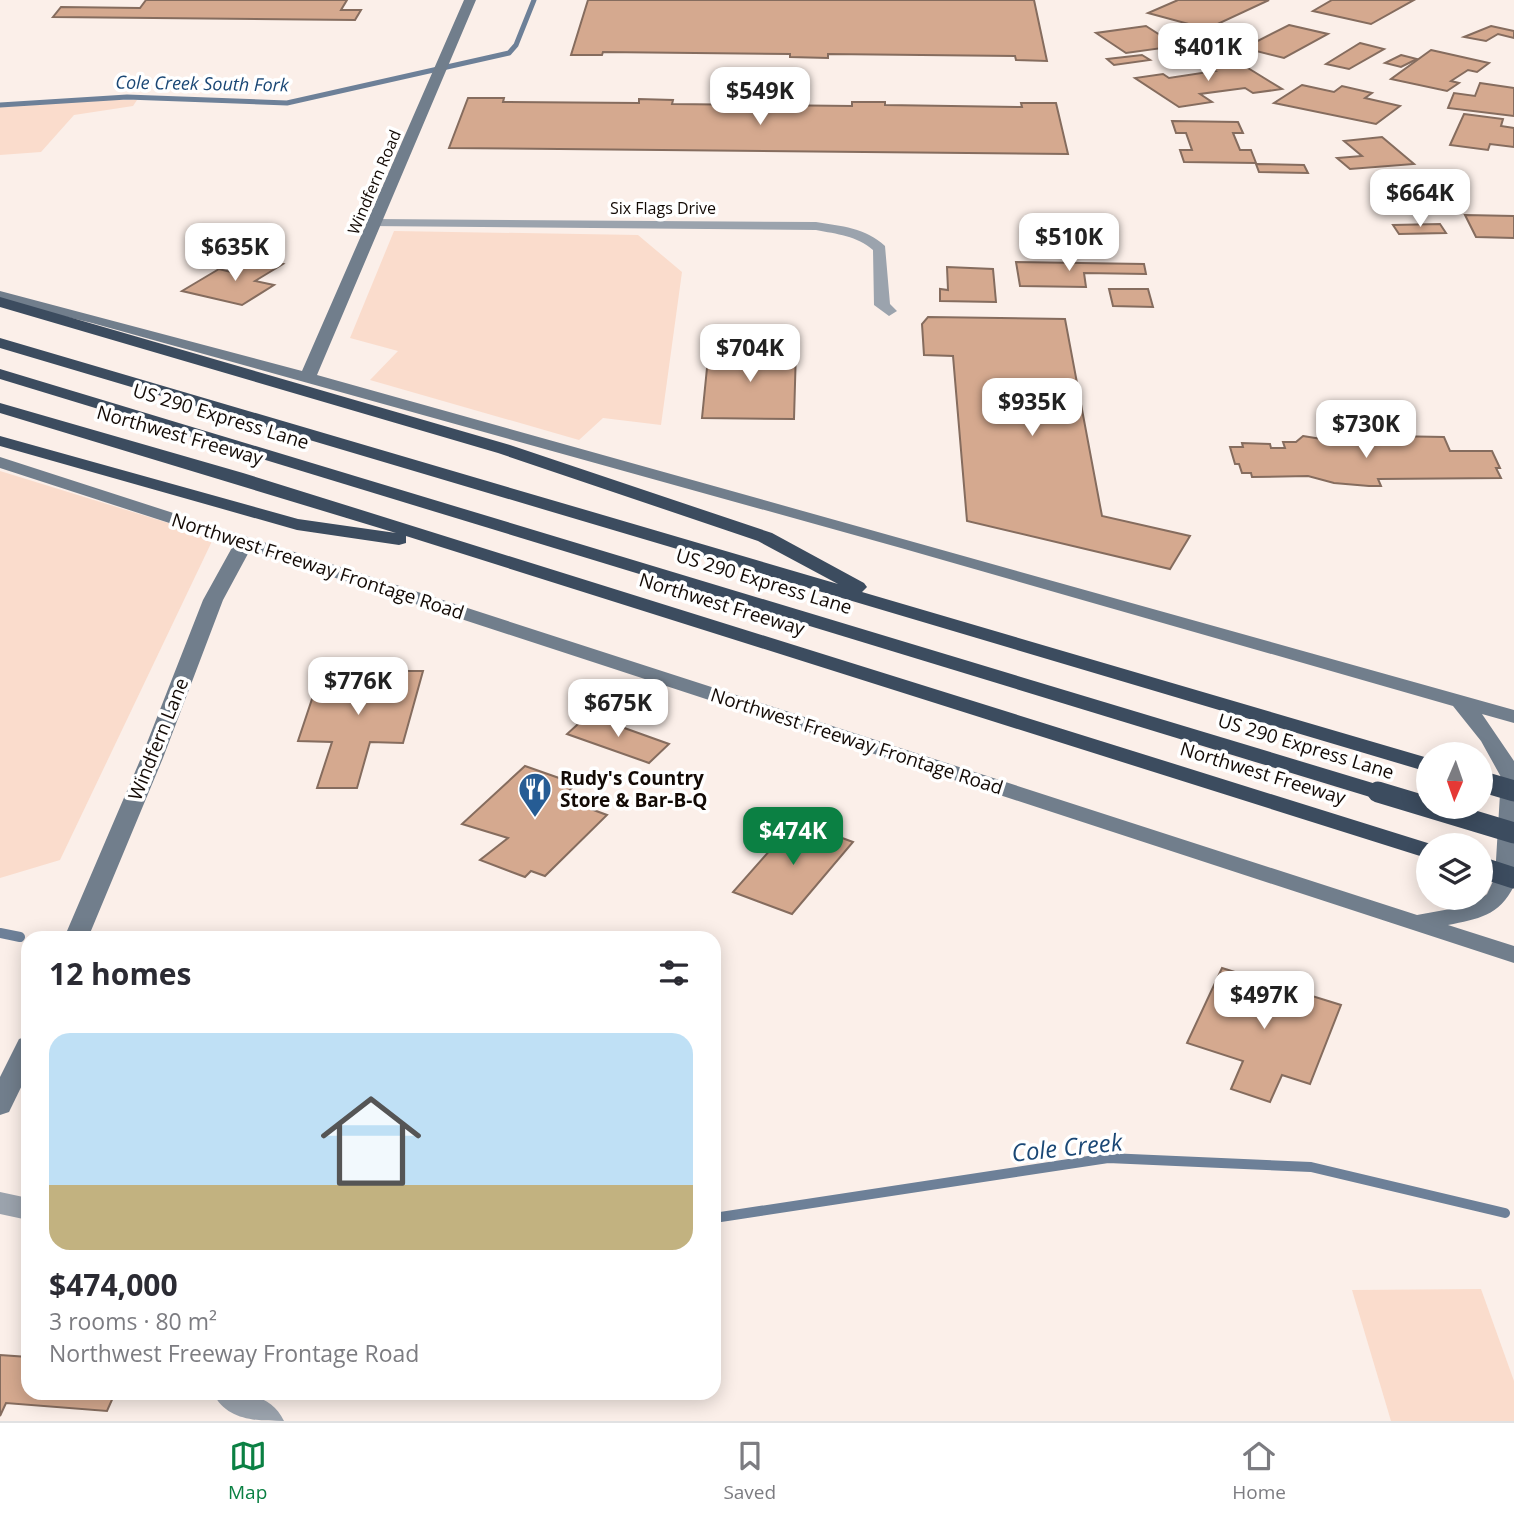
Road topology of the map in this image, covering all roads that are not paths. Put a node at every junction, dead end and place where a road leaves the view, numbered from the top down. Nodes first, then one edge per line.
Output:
1 (470, 0) edge
2 (374, 223) junction
3 (0, 296) edge
4 (0, 302) edge
5 (889, 311) dead end
6 (0, 343) edge
7 (0, 374) edge
8 (308, 377) junction
9 (0, 408) edge
10 (0, 441) edge
11 (0, 462) edge
12 (245, 541) junction
13 (460, 548) junction
14 (899, 609) junction
15 (1459, 700) junction
16 (1514, 717) edge
17 (1416, 762) edge
18 (1493, 785) edge
19 (1514, 791) edge
20 (1514, 833) edge
21 (1416, 847) edge
22 (1493, 871) edge
23 (1514, 878) edge
24 (1415, 923) junction
25 (79, 931) edge
26 (1514, 955) edge
27 (21, 1060) edge
28 (0, 1105) edge
29 (0, 1203) edge
30 (21, 1208) edge
31 (238, 1400) edge
32 (269, 1421) edge

1 - 2 main road, Windfern Road
2 - 5 street, Six Flags Drive
2 - 8 main road, Windfern Road
3 - 8 main road
4 - 14 highway
6 - 14 highway, Northwest Freeway
7 - 20 highway, US 290 Express Lane, bridge
8 - 15 main road
9 - 13 highway, Northwest Freeway
10 - 13 highway
11 - 12 main road, Northwest Freeway Frontage Road
12 - 24 main road, Northwest Freeway Frontage Road
12 - 25 main road, Windfern Lane
13 - 21 highway, Northwest Freeway
14 - 17 highway, Northwest Freeway
15 - 16 main road
15 - 24 main road
18 - 19 highway, bridge
22 - 23 highway, bridge
24 - 26 main road, Northwest Freeway Frontage Road
27 - 28 main road
29 - 30 street
31 - 32 street

